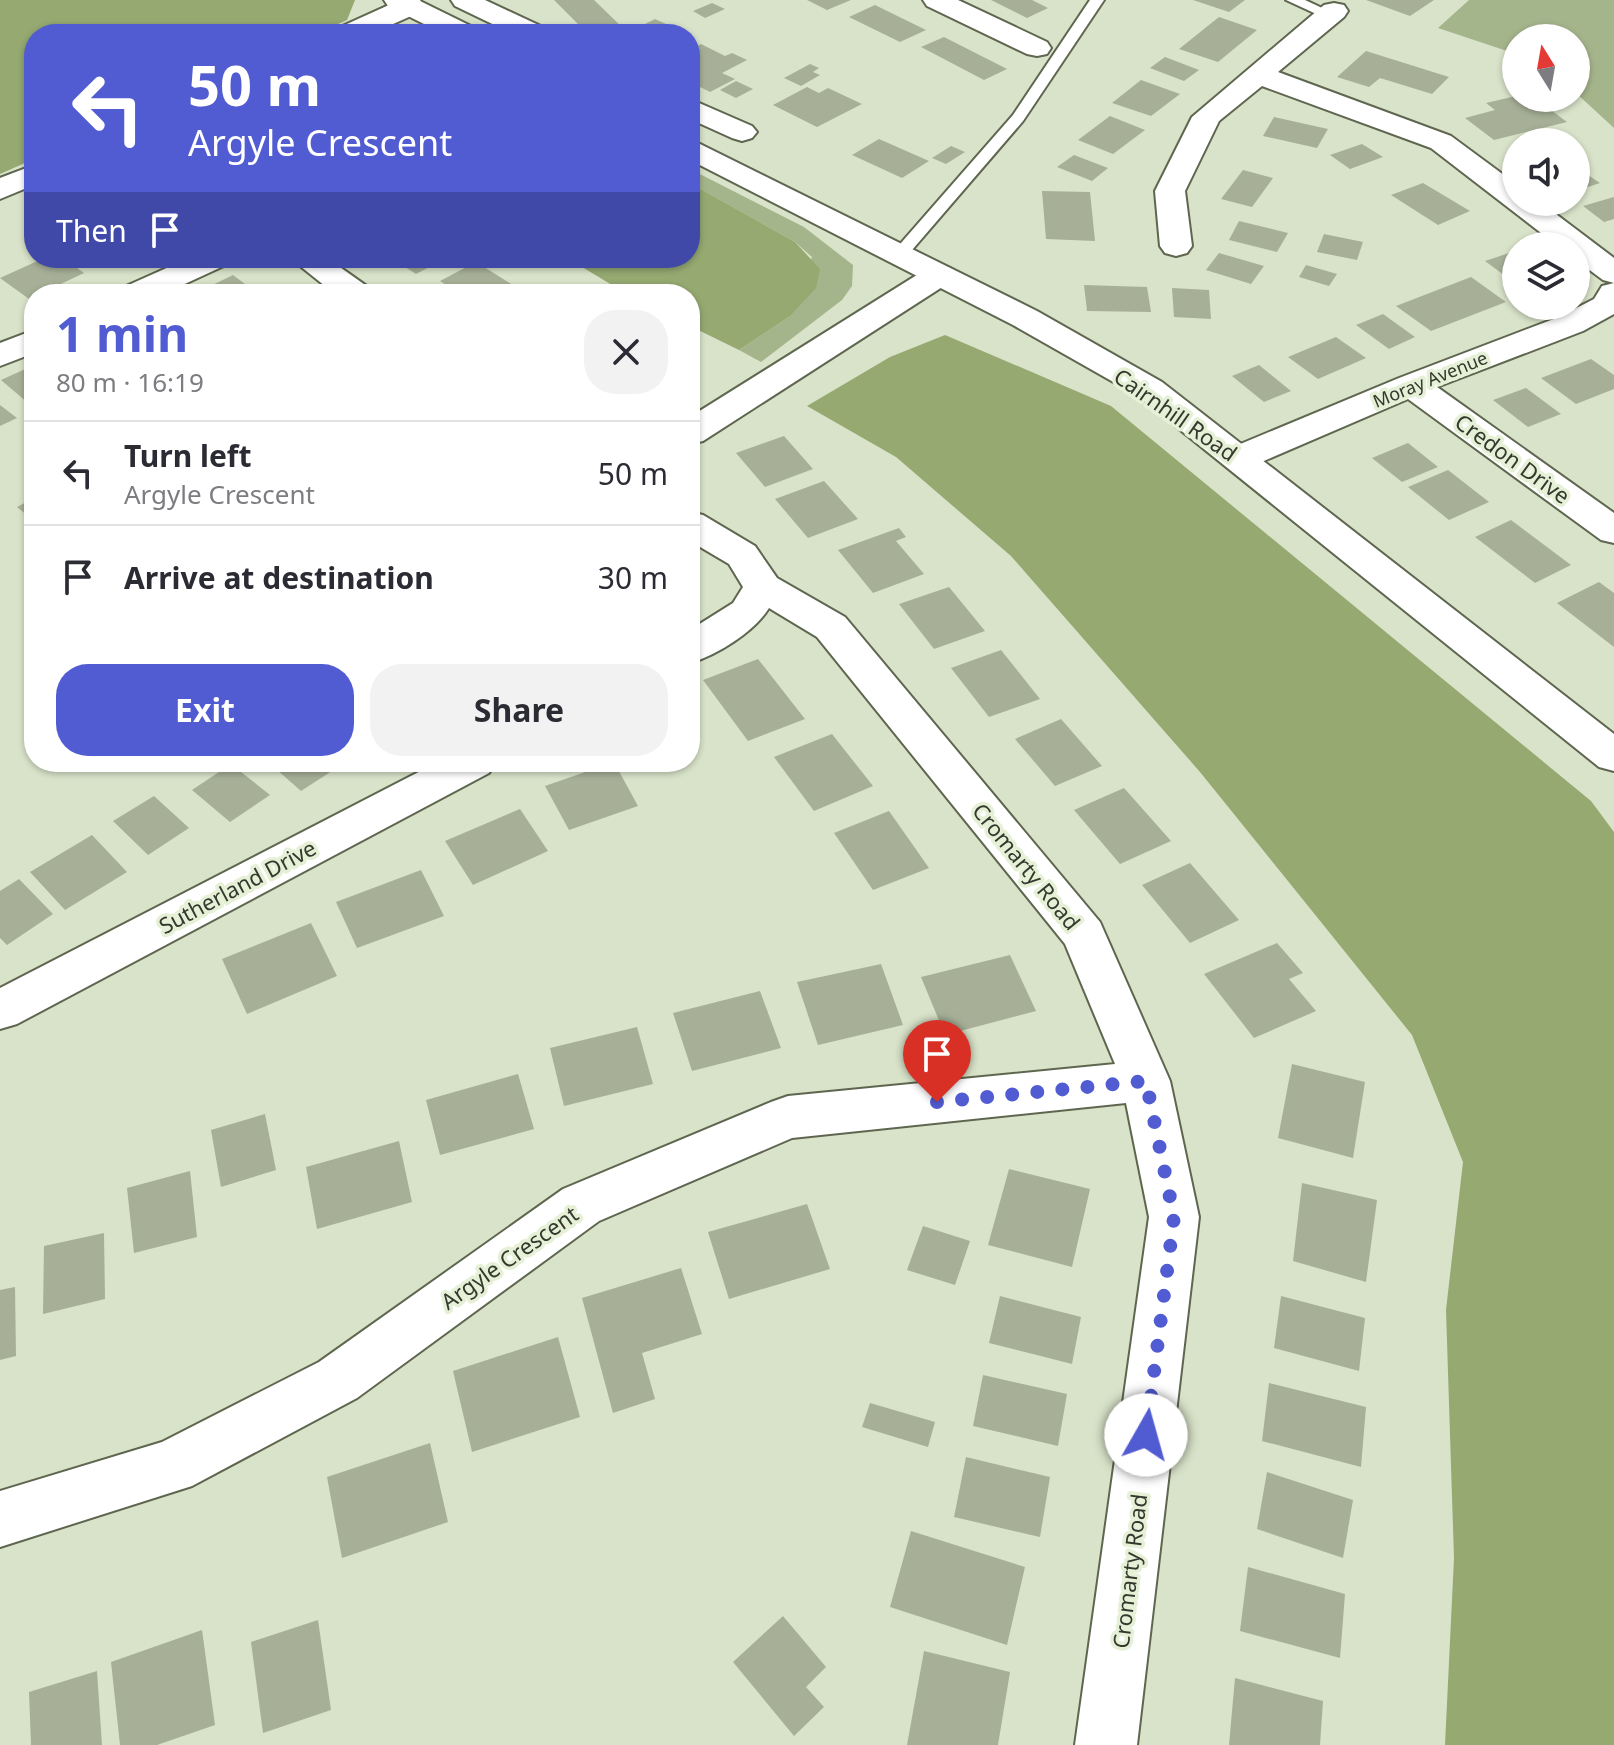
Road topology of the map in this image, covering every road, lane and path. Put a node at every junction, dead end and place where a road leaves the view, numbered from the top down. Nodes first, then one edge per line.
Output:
1 (464, 0) edge
2 (936, 0) edge
3 (1097, 0) edge
4 (1293, 0) edge
5 (404, 3) edge
6 (1332, 13) joint
7 (498, 16) junction
8 (366, 24) edge
9 (445, 24) edge
10 (482, 24) edge
11 (514, 24) edge
12 (1037, 48) dead end
13 (1259, 75) junction
14 (700, 113) edge
15 (742, 132) dead end
16 (700, 153) edge
17 (24, 179) edge
18 (1502, 188) edge
19 (0, 190) edge
20 (1539, 216) edge
21 (1176, 246) dead end
22 (900, 254) junction
23 (193, 268) edge
24 (320, 268) edge
25 (1614, 273) edge
26 (939, 275) junction
27 (158, 284) edge
28 (342, 284) edge
29 (1614, 293) edge
30 (24, 345) edge
31 (0, 356) edge
32 (1411, 385) junction
33 (700, 427) edge
34 (1239, 458) junction
35 (700, 530) edge
36 (1614, 531) edge
37 (763, 587) junction
38 (700, 643) edge
39 (1614, 756) edge
40 (455, 772) edge
41 (0, 1010) edge
42 (1146, 1081) junction
43 (0, 1519) edge
44 (1106, 1745) edge

1 - 7 street
2 - 12 street
3 - 22 lane
4 - 6 lane
5 - 8 street
5 - 9 street
6 - 13 street
7 - 10 street
7 - 11 street
13 - 18 street
13 - 21 street
14 - 15 street
16 - 22 street, Cairnhill Road
17 - 19 street
20 - 25 street
22 - 26 street, Cairnhill Road
23 - 27 street
24 - 28 street
26 - 33 street
26 - 34 street, Cairnhill Road
29 - 32 street, Moray Avenue
30 - 31 street
32 - 34 street, Moray Avenue
32 - 36 street, Credon Drive
34 - 39 street, Cairnhill Road
35 - 37 street, Cromarty Road
37 - 38 street
37 - 42 street, Cromarty Road
40 - 41 street, Sutherland Drive
42 - 43 street, Argyle Crescent
42 - 44 street, Cromarty Road

